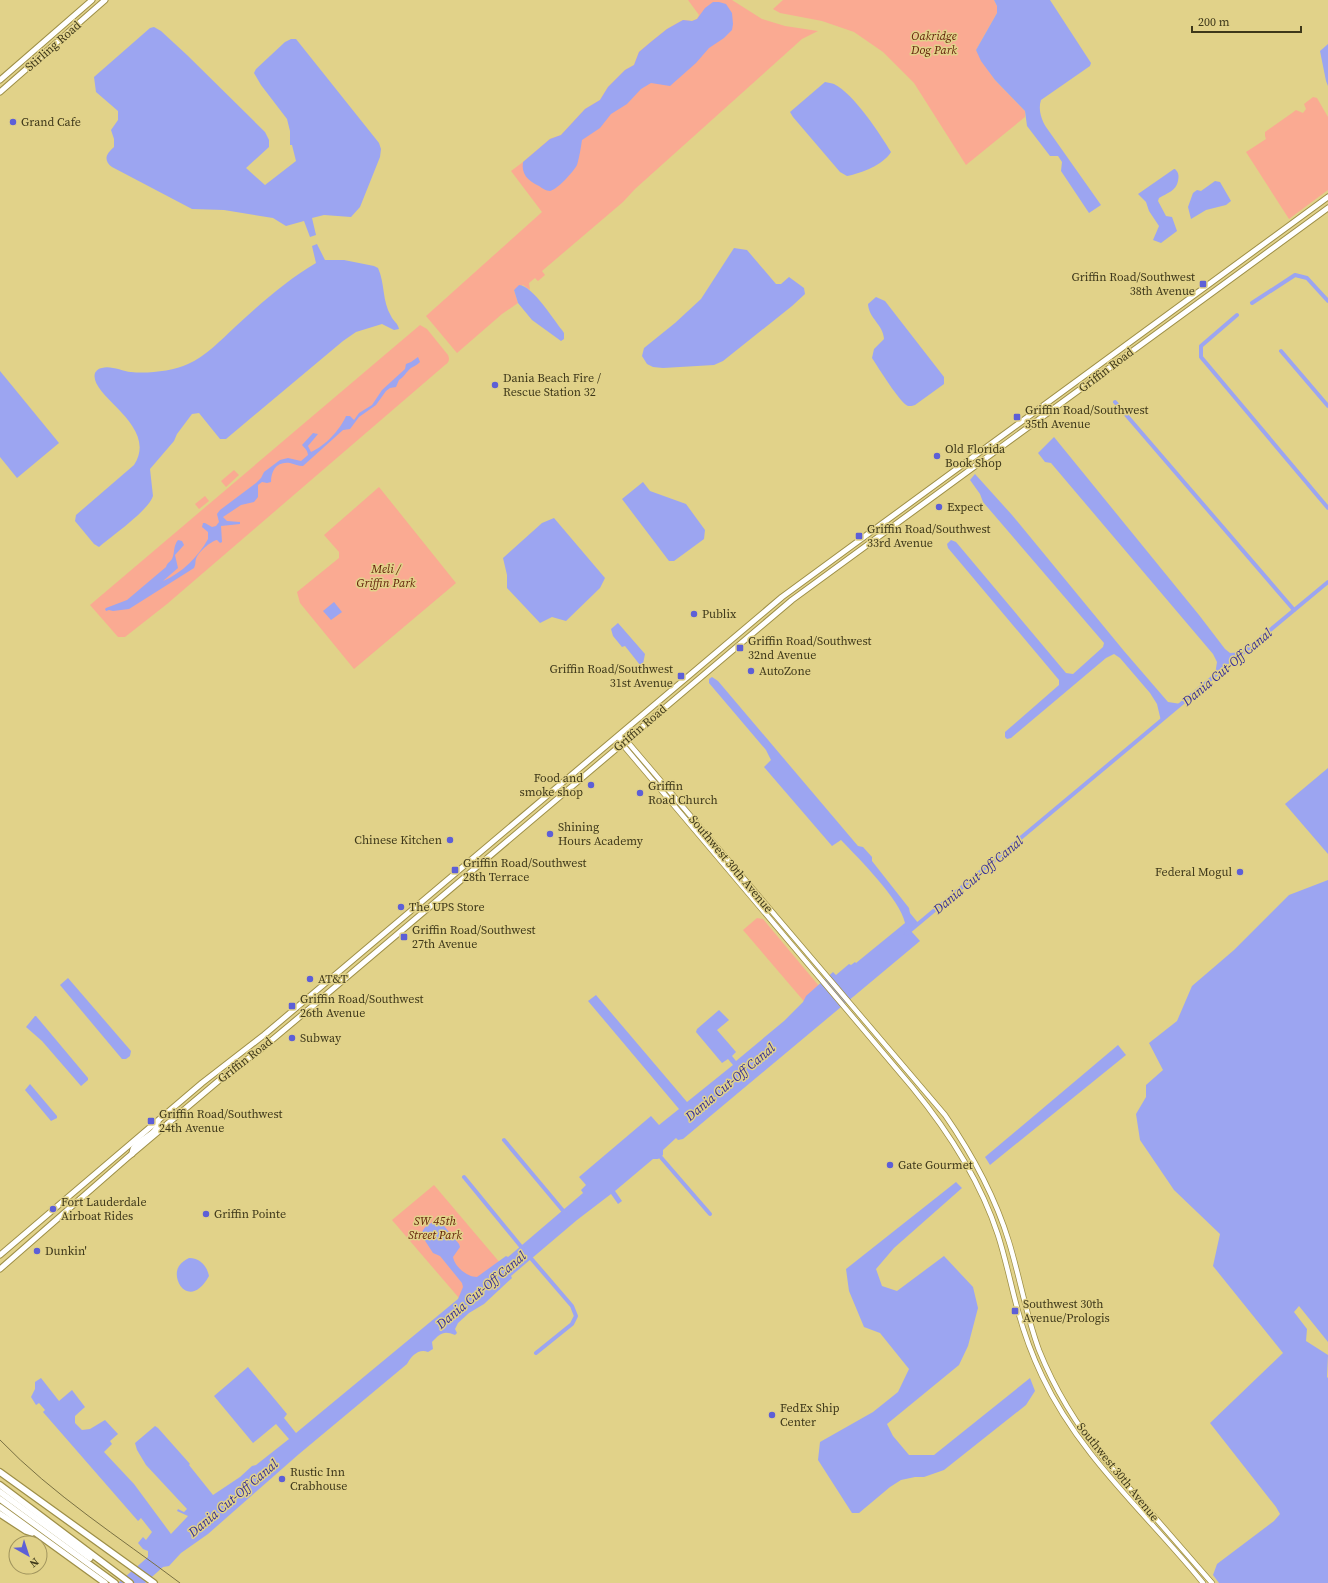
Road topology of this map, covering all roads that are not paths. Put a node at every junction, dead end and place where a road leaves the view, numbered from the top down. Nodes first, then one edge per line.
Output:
1 (92, 0) edge
2 (98, 0) edge
3 (105, 0) edge
4 (94, 10) junction
5 (0, 80) edge
6 (0, 92) edge
7 (1328, 196) edge
8 (1328, 208) edge
9 (842, 552) junction
10 (826, 565) junction
11 (834, 569) junction
12 (818, 580) junction
13 (761, 615) junction
14 (750, 635) junction
15 (618, 736) junction
16 (626, 740) junction
17 (622, 744) junction
18 (384, 934) junction
19 (374, 942) junction
20 (378, 950) junction
21 (368, 959) junction
22 (184, 1098) junction
23 (158, 1122) junction
24 (165, 1126) junction
25 (132, 1154) junction
26 (0, 1255) edge
27 (0, 1269) edge
28 (0, 1472) edge
29 (0, 1485) edge
30 (0, 1492) edge
31 (0, 1499) edge
32 (0, 1507) edge
33 (0, 1514) edge
34 (37, 1534) junction
35 (1189, 1557) junction
36 (1184, 1561) junction
37 (116, 1579) edge
38 (105, 1583) edge
39 (124, 1583) edge
40 (130, 1583) edge
41 (154, 1583) edge
42 (1203, 1583) edge
43 (1212, 1583) edge

1 - 5 main road, Stirling Road
2 - 4 main road
3 - 4 main road, Stirling Road
4 - 6 main road, Stirling Road
7 - 9 main road, Griffin Road
8 - 11 main road, Griffin Road
9 - 10 main road, Griffin Road
9 - 11 main road
10 - 12 main road
10 - 13 main road, Griffin Road
11 - 12 main road, Griffin Road
12 - 14 main road, Griffin Road
13 - 14 main road
13 - 15 main road, Griffin Road
14 - 16 main road, Griffin Road
15 - 16 main road, Southwest 30th Avenue
15 - 17 main road, Southwest 30th Avenue
15 - 18 main road, Griffin Road
16 - 17 main road, Griffin Road
16 - 35 main road, Southwest 30th Avenue
17 - 20 main road, Griffin Road
17 - 36 main road, Southwest 30th Avenue
18 - 19 main road, Griffin Road
18 - 20 main road
19 - 21 main road
19 - 22 main road, Griffin Road
20 - 21 main road, Griffin Road
21 - 24 main road, Griffin Road
22 - 23 main road, Griffin Road
22 - 24 main road
23 - 25 main road
23 - 26 main road, Griffin Road
24 - 25 main road, Griffin Road
25 - 27 main road, Griffin Road
28 - 41 highway
29 - 37 highway
30 - 37 highway
31 - 37 highway
32 - 34 highway
33 - 34 highway
34 - 38 highway
35 - 36 main road
35 - 43 main road, Southwest 30th Avenue
36 - 42 main road, Southwest 30th Avenue
37 - 39 highway
37 - 40 highway

